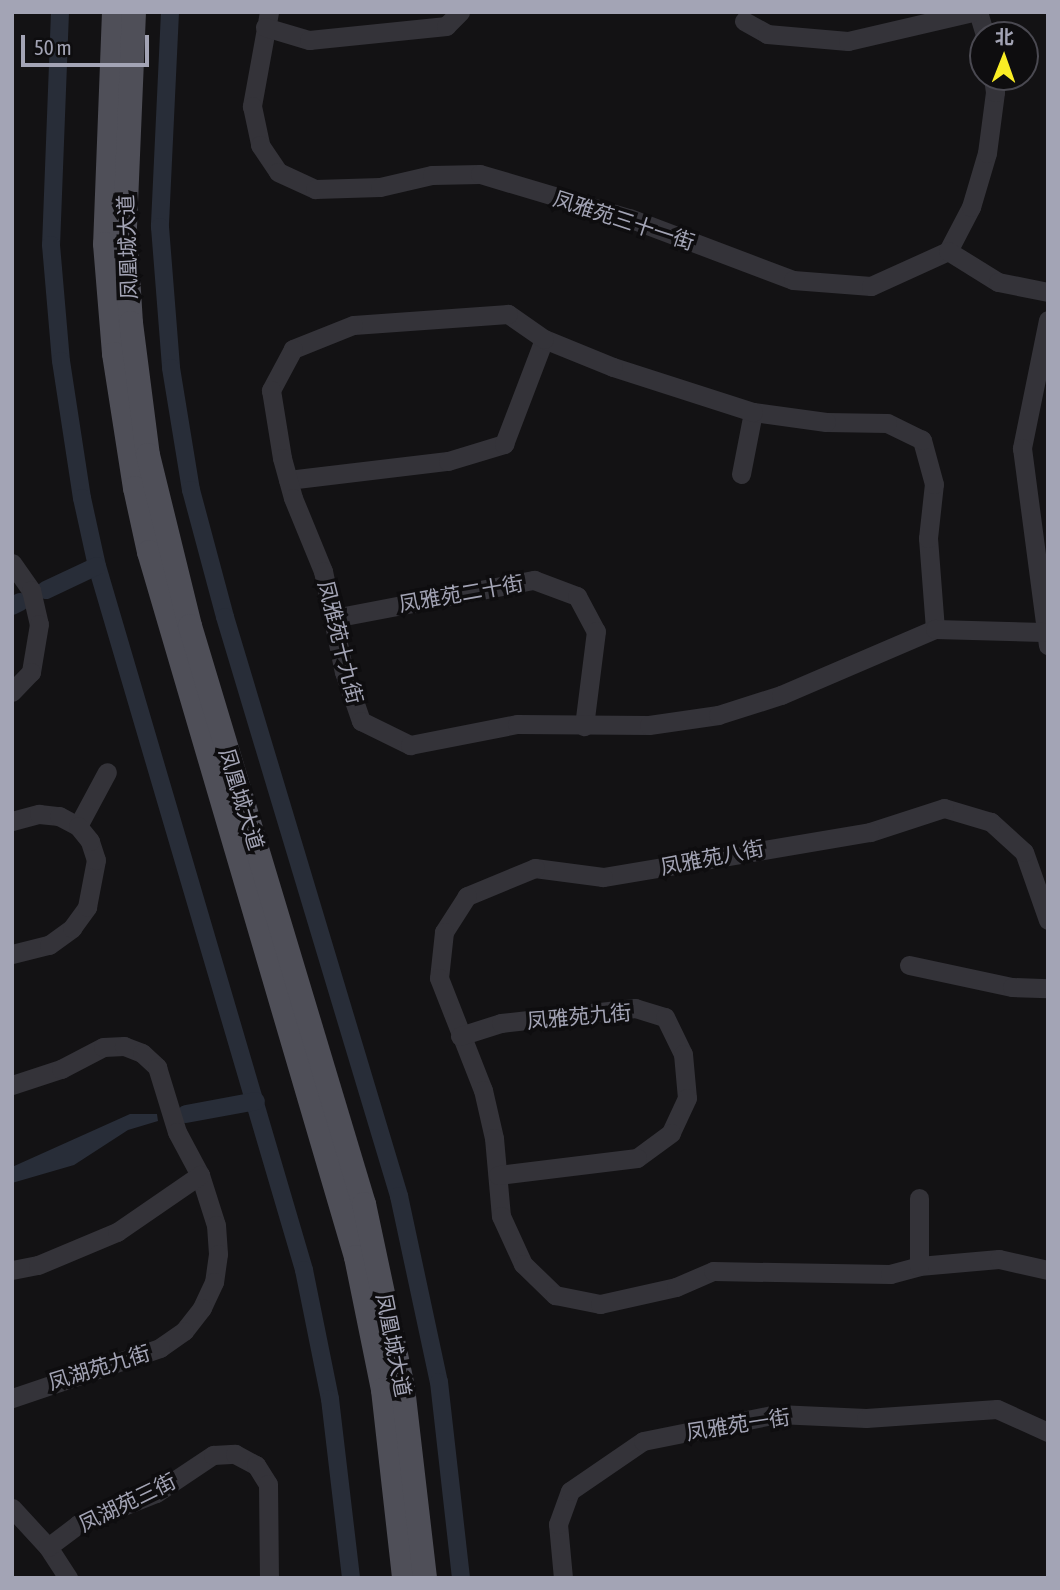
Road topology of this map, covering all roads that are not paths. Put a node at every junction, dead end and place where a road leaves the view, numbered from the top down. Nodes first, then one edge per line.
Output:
1 (114, 12) edge
2 (134, 12) edge
3 (460, 12) edge
4 (972, 12) edge
5 (267, 19) edge
6 (744, 21) dead end
7 (995, 91) edge
8 (948, 251) junction
9 (1048, 292) edge
10 (1048, 320) edge
11 (544, 339) junction
12 (753, 412) junction
13 (741, 474) dead end
14 (288, 480) junction
15 (12, 563) edge
16 (334, 618) junction
17 (935, 629) junction
18 (1045, 638) edge
19 (12, 692) edge
20 (584, 726) junction
21 (107, 772) dead end
22 (12, 821) edge
23 (78, 826) junction
24 (1048, 920) edge
25 (12, 954) edge
26 (909, 965) dead end
27 (1048, 988) edge
28 (460, 1036) junction
29 (12, 1085) edge
30 (200, 1175) junction
31 (498, 1175) junction
32 (919, 1198) dead end
33 (919, 1266) junction
34 (12, 1270) edge
35 (1048, 1270) edge
36 (12, 1398) edge
37 (1048, 1432) edge
38 (12, 1508) edge
39 (48, 1547) junction
40 (68, 1578) edge
41 (269, 1578) edge
42 (404, 1578) edge
43 (425, 1578) edge
44 (563, 1578) edge

1 - 42 main road, 凤凰城大道
2 - 43 main road, 凤凰城大道
3 - 5 street
4 - 6 street
5 - 8 street, 凤雅苑三十一街
7 - 8 street
8 - 9 street
10 - 18 street
11 - 12 street, 凤雅苑十九街
11 - 14 street
11 - 14 street, 凤雅苑十九街
12 - 13 street
12 - 17 street, 凤雅苑十九街
14 - 16 street, 凤雅苑十九街
15 - 19 street
16 - 20 street, 凤雅苑十九街
16 - 20 street, 凤雅苑二十街
17 - 18 street
17 - 20 street, 凤雅苑十九街
21 - 23 street
22 - 23 street
23 - 25 street
24 - 28 street, 凤雅苑八街
26 - 27 street
28 - 31 street
28 - 31 street, 凤雅苑九街
29 - 30 street, 凤湖苑九街
30 - 34 street
30 - 36 street, 凤湖苑九街
31 - 33 street
32 - 33 street
33 - 35 street
37 - 44 street, 凤雅苑一街
38 - 39 street
39 - 40 street
39 - 41 street, 凤湖苑三街

